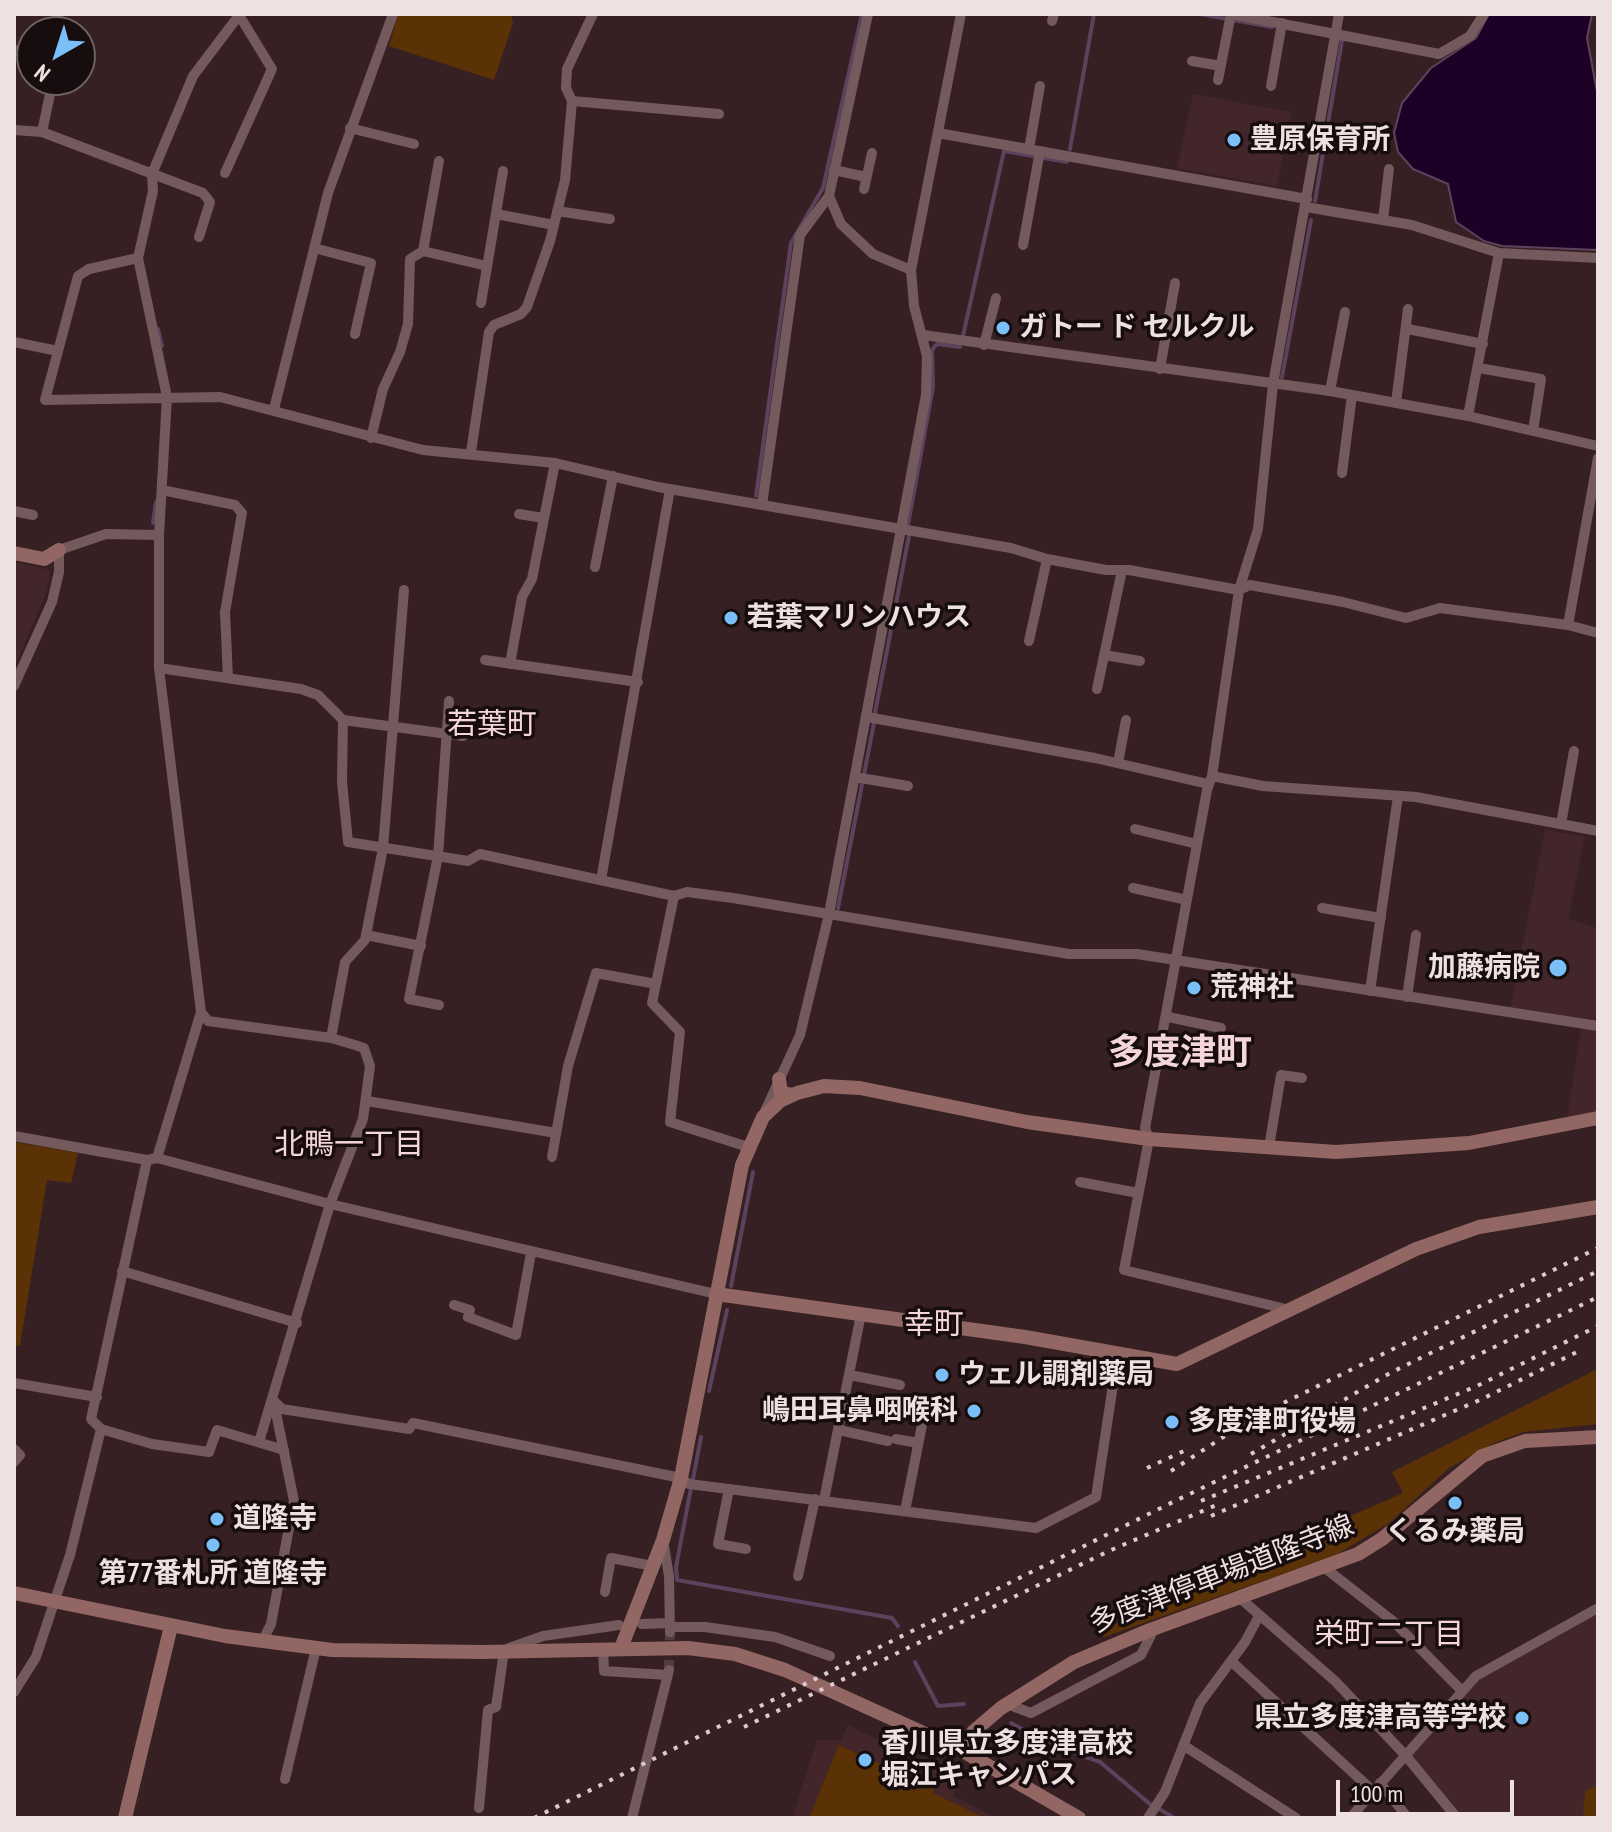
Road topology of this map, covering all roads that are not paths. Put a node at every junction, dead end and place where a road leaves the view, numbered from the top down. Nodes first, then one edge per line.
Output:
1 (393, 14) edge
2 (593, 14) edge
3 (868, 14) edge
4 (961, 14) edge
5 (1339, 14) edge
6 (1484, 14) edge
7 (240, 15) edge
8 (1230, 17) edge
9 (1282, 23) junction
10 (1336, 36) junction
11 (1192, 61) dead end
12 (1221, 66) junction
13 (1218, 80) dead end
14 (1040, 86) dead end
15 (1271, 86) dead end
16 (50, 96) edge
17 (572, 101) junction
18 (719, 114) dead end
19 (350, 128) junction
20 (14, 130) edge
21 (42, 132) junction
22 (938, 133) junction
23 (414, 144) dead end
24 (872, 153) dead end
25 (1036, 154) junction
26 (439, 161) dead end
27 (1389, 169) dead end
28 (834, 170) junction
29 (503, 171) dead end
30 (225, 173) dead end
31 (152, 174) junction
32 (866, 177) junction
33 (864, 189) dead end
34 (829, 196) junction
35 (1306, 203) junction
36 (557, 211) junction
37 (496, 214) junction
38 (610, 219) dead end
39 (1383, 220) junction
40 (554, 225) junction
41 (199, 237) dead end
42 (1023, 245) dead end
43 (314, 248) junction
44 (423, 251) junction
45 (1499, 253) junction
46 (138, 258) junction
47 (1598, 258) edge
48 (487, 266) junction
49 (911, 270) junction
50 (1175, 283) dead end
51 (996, 298) dead end
52 (481, 303) dead end
53 (1408, 309) dead end
54 (1345, 312) dead end
55 (1408, 329) junction
56 (355, 334) dead end
57 (923, 335) junction
58 (14, 342) edge
59 (1483, 344) junction
60 (984, 345) junction
61 (58, 351) junction
62 (1479, 368) junction
63 (1160, 369) junction
64 (1273, 384) junction
65 (1330, 391) junction
66 (1352, 395) junction
67 (167, 397) junction
68 (1396, 403) junction
69 (274, 409) junction
70 (1468, 416) junction
71 (1533, 431) junction
72 (371, 438) junction
73 (1598, 446) edge
74 (471, 452) junction
75 (1598, 458) edge
76 (555, 463) junction
77 (1342, 473) dead end
78 (613, 476) junction
79 (670, 489) junction
80 (162, 490) junction
81 (762, 505) junction
82 (14, 511) edge
83 (519, 514) dead end
84 (33, 515) dead end
85 (543, 518) junction
86 (902, 530) junction
87 (159, 535) junction
88 (59, 550) junction
89 (14, 553) edge
90 (1047, 559) junction
91 (595, 567) dead end
92 (1122, 570) junction
93 (404, 590) dead end
94 (1239, 590) junction
95 (1568, 625) junction
96 (1598, 633) edge
97 (1029, 641) dead end
98 (1104, 655) junction
99 (485, 660) dead end
100 (1140, 661) dead end
101 (510, 664) junction
102 (159, 668) junction
103 (228, 678) junction
104 (638, 682) junction
105 (14, 686) edge
106 (1097, 689) dead end
107 (449, 701) dead end
108 (867, 717) junction
109 (343, 720) junction
110 (1126, 720) dead end
111 (391, 725) junction
112 (447, 732) junction
113 (463, 736) dead end
114 (1574, 751) dead end
115 (1118, 763) junction
116 (859, 778) junction
117 (1210, 780) junction
118 (908, 786) dead end
119 (1398, 796) junction
120 (1561, 824) junction
121 (1135, 829) dead end
122 (1598, 831) edge
123 (1197, 844) junction
124 (383, 848) junction
125 (438, 856) junction
126 (601, 880) junction
127 (1133, 888) dead end
128 (674, 896) junction
129 (1187, 900) junction
130 (1322, 908) dead end
131 (829, 914) junction
132 (1381, 918) junction
133 (366, 935) junction
134 (1416, 935) dead end
135 (421, 946) junction
136 (1177, 960) junction
137 (656, 984) junction
138 (1370, 991) junction
139 (1407, 997) junction
140 (439, 1005) dead end
141 (201, 1012) junction
142 (1168, 1017) junction
143 (1598, 1026) edge
144 (1221, 1028) dead end
145 (331, 1038) junction
146 (1302, 1078) dead end
147 (779, 1079) junction
148 (792, 1095) junction
149 (367, 1101) junction
150 (763, 1117) junction
151 (1598, 1118) edge
152 (556, 1133) junction
153 (14, 1136) edge
154 (1149, 1139) junction
155 (748, 1147) junction
156 (1269, 1147) junction
157 (552, 1157) dead end
158 (152, 1159) junction
159 (1080, 1182) dead end
160 (1138, 1193) junction
161 (330, 1204) junction
162 (1598, 1207) edge
163 (531, 1253) junction
164 (122, 1271) junction
165 (716, 1294) junction
166 (454, 1305) dead end
167 (1286, 1309) junction
168 (861, 1314) junction
169 (297, 1323) junction
170 (1118, 1352) junction
171 (850, 1375) junction
172 (14, 1383) edge
173 (900, 1385) dead end
174 (97, 1397) junction
175 (274, 1401) junction
176 (926, 1405) dead end
177 (101, 1429) junction
178 (839, 1430) junction
179 (1598, 1437) edge
180 (259, 1442) junction
181 (918, 1443) junction
182 (14, 1449) edge
183 (284, 1450) junction
184 (14, 1462) edge
185 (681, 1478) junction
186 (729, 1489) junction
187 (820, 1500) junction
188 (905, 1511) junction
189 (663, 1540) junction
190 (746, 1549) dead end
191 (653, 1566) junction
192 (1325, 1568) junction
193 (798, 1576) dead end
194 (595, 1579) dead end
195 (607, 1580) junction
196 (605, 1592) dead end
197 (14, 1593) edge
198 (1240, 1598) junction
199 (54, 1600) junction
200 (1598, 1608) edge
201 (1259, 1616) junction
202 (642, 1624) dead end
203 (619, 1625) dead end
204 (171, 1626) junction
205 (670, 1627) junction
206 (1154, 1628) junction
207 (262, 1642) junction
208 (316, 1648) junction
209 (603, 1648) junction
210 (621, 1648) junction
211 (502, 1651) junction
212 (830, 1656) dead end
213 (1232, 1662) junction
214 (1462, 1691) junction
215 (14, 1692) edge
216 (1007, 1704) junction
217 (1183, 1745) junction
218 (961, 1750) junction
219 (1406, 1756) junction
220 (285, 1779) dead end
221 (1377, 1787) junction
222 (479, 1808) dead end
223 (125, 1818) edge
224 (632, 1818) edge
225 (1079, 1818) edge
226 (1148, 1818) edge
227 (1296, 1818) edge
228 (1350, 1818) edge
229 (1408, 1818) edge
230 (1457, 1818) edge

1 - 19 street
2 - 17 street
3 - 28 street
4 - 22 street
5 - 10 street
6 - 10 street
7 - 30 street
7 - 31 street
8 - 9 street
8 - 12 street
9 - 10 street
9 - 15 street
10 - 35 street
11 - 12 street
12 - 13 street
14 - 25 street
16 - 21 street
17 - 18 street
17 - 36 street
19 - 23 street
19 - 43 street
20 - 21 street
21 - 31 street
22 - 25 street
22 - 49 street
24 - 32 street
25 - 35 street
25 - 42 street
26 - 44 street
27 - 39 street
28 - 32 street
28 - 34 street
29 - 37 street
31 - 41 street
31 - 46 street
32 - 33 street
34 - 49 street
34 - 81 street
35 - 39 street
35 - 64 street
36 - 38 street
36 - 40 street
37 - 40 street
37 - 48 street
39 - 45 street
40 - 74 street
43 - 56 street
43 - 69 street
44 - 48 street
44 - 72 street
45 - 47 street
45 - 59 street
46 - 61 street
46 - 67 street
48 - 52 street
49 - 57 street
50 - 63 street
51 - 60 street
53 - 55 street
54 - 65 street
55 - 59 street
55 - 68 street
57 - 60 street
57 - 86 street
58 - 61 street
59 - 62 street
60 - 63 street
61 - 67 street
62 - 70 street
62 - 71 street
63 - 64 street
64 - 65 street
64 - 94 street
65 - 66 street
66 - 68 street
66 - 77 street
67 - 69 street
67 - 80 street
68 - 70 street
69 - 72 street
70 - 71 street
71 - 73 street
72 - 74 street
74 - 76 street
75 - 95 street
76 - 78 street
76 - 85 street
78 - 79 street
78 - 91 street
79 - 81 street
79 - 104 street
80 - 87 street
80 - 103 street
81 - 86 street
82 - 84 street
83 - 85 street
85 - 101 street
86 - 90 street
86 - 108 street
87 - 88 street
87 - 102 street
88 - 89 street
88 - 105 street
90 - 92 street
90 - 97 street
92 - 94 street
92 - 98 street
93 - 111 street
94 - 95 street
94 - 117 street
95 - 96 street
98 - 100 street
98 - 106 street
99 - 101 street
101 - 104 street
102 - 103 street
102 - 141 street
103 - 109 street
104 - 126 street
107 - 112 street
108 - 115 street
108 - 116 street
109 - 111 street
109 - 124 street
110 - 115 street
111 - 112 street
111 - 124 street
112 - 113 street
112 - 125 street
114 - 120 street
115 - 117 street
116 - 118 street
116 - 131 street
117 - 119 street
117 - 123 street
119 - 120 street
119 - 132 street
120 - 122 street
121 - 123 street
123 - 129 street
124 - 125 street
124 - 133 street
125 - 126 street
125 - 135 street
126 - 128 street
127 - 129 street
128 - 131 street
128 - 137 street
129 - 136 street
130 - 132 street
131 - 136 street
131 - 147 street
132 - 138 street
133 - 135 street
133 - 145 street
134 - 139 street
135 - 140 street
136 - 138 street
136 - 142 street
137 - 152 street
137 - 155 street
138 - 139 street
139 - 143 street
141 - 145 street
141 - 158 street
142 - 144 street
142 - 154 street
145 - 149 street
146 - 156 street
147 - 148 street
147 - 150 street
148 - 150 street
148 - 154 street
149 - 152 street
149 - 161 street
150 - 155 street
151 - 156 street
152 - 157 street
153 - 158 street
154 - 156 street
154 - 160 street
155 - 165 street
158 - 161 street
158 - 164 street
159 - 160 street
160 - 167 street
161 - 163 street
161 - 169 street
162 - 167 street
163 - 165 street
163 - 166 street
164 - 169 street
164 - 174 street
165 - 168 street
165 - 185 street
167 - 170 street
168 - 170 street
168 - 171 street
169 - 175 street
170 - 188 street
171 - 173 street
171 - 178 street
172 - 174 street
174 - 177 street
175 - 180 street
175 - 183 street
175 - 185 street
176 - 181 street
177 - 180 street
177 - 199 street
178 - 181 street
178 - 187 street
179 - 192 street, 多度津停車場道隆寺線
180 - 183 street
181 - 188 street
182 - 184 street
183 - 207 street
185 - 186 street
185 - 189 street
186 - 187 street
186 - 190 street
187 - 188 street
187 - 193 street
189 - 191 street
189 - 205 street
191 - 195 street
191 - 210 street
192 - 198 street, 多度津停車場道隆寺線
192 - 214 street
194 - 195 street
195 - 196 street
197 - 199 street
198 - 201 street
198 - 206 street, 多度津停車場道隆寺線
199 - 204 street
199 - 215 street
200 - 214 street
201 - 213 street
201 - 219 street
202 - 205 street
203 - 211 street
204 - 207 street
204 - 223 street
205 - 212 street
206 - 216 street, 多度津停車場道隆寺線
206 - 216 street
207 - 208 street
208 - 211 street
208 - 220 street
209 - 210 street
209 - 211 street
209 - 224 street
210 - 218 street
211 - 222 street
213 - 217 street
213 - 221 street
214 - 219 street
216 - 218 street, 多度津停車場道隆寺線
217 - 226 street
217 - 227 street
218 - 225 street
219 - 221 street
219 - 230 street
221 - 228 street
221 - 229 street

